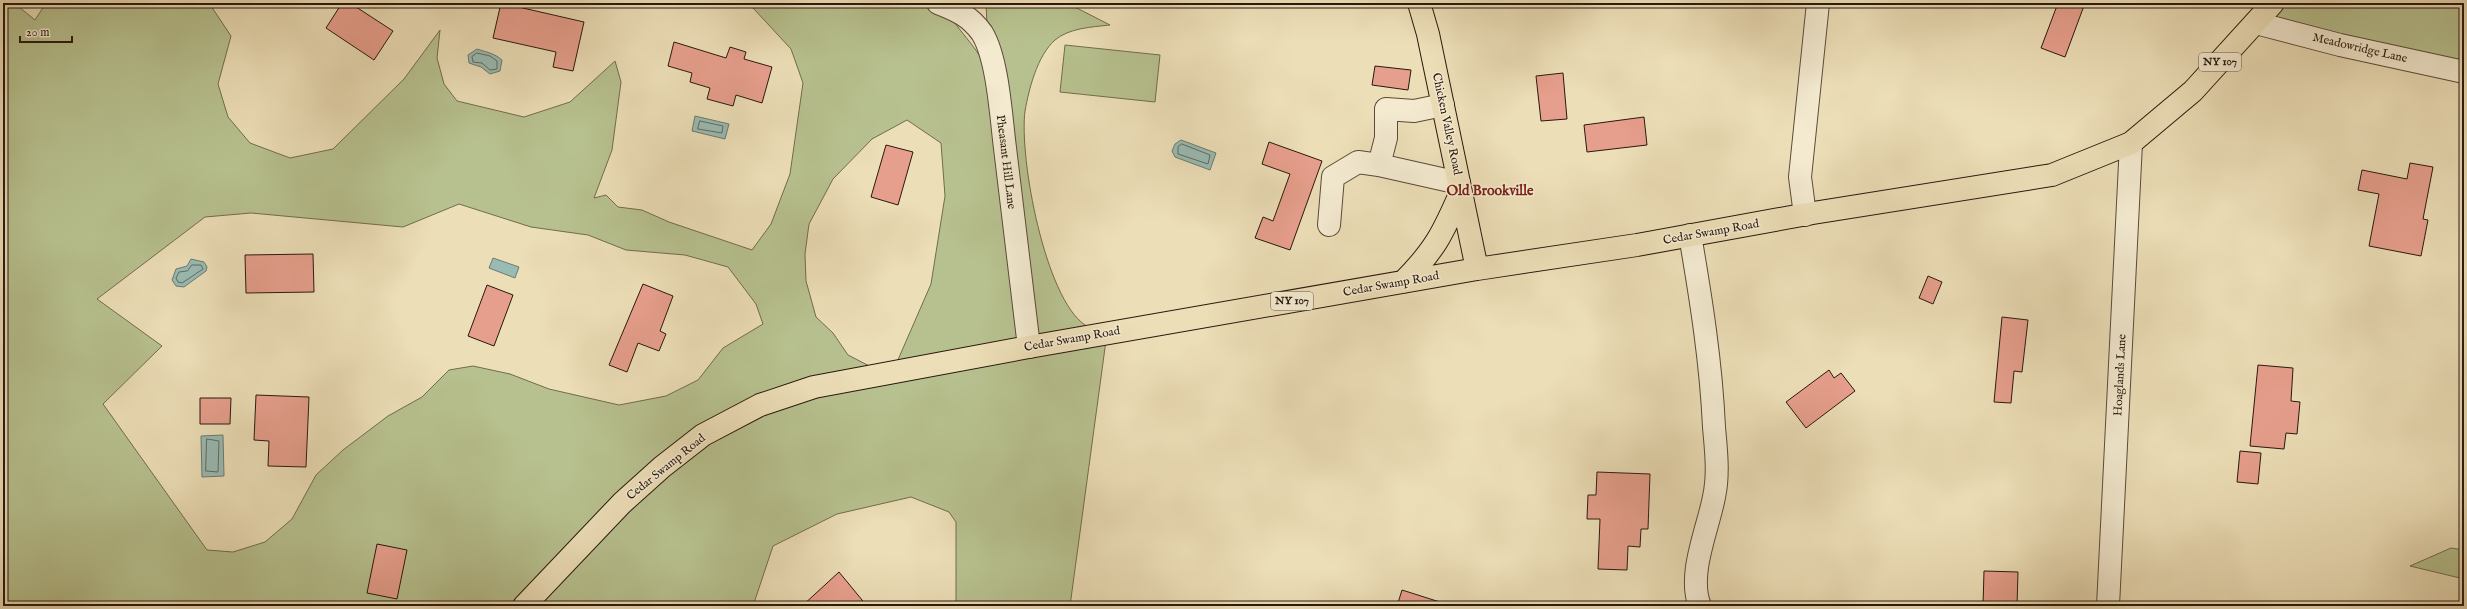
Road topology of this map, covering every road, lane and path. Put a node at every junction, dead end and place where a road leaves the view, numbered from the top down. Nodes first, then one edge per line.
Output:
1 (938, 3) edge
2 (1419, 3) edge
3 (1818, 3) edge
4 (2273, 3) edge
5 (2256, 23) junction
6 (2464, 72) edge
7 (1443, 105) junction
8 (2131, 144) junction
9 (1379, 164) junction
10 (1460, 188) junction
11 (1804, 215) junction
12 (1329, 225) dead end
13 (1690, 235) junction
14 (1477, 269) junction
15 (1403, 282) junction
16 (1029, 347) junction
17 (524, 606) edge
18 (1700, 606) edge
19 (2108, 606) edge

1 - 16 street, Pheasant Hill Lane
2 - 7 main road, Chicken Valley Road
3 - 11 street
4 - 5 main road, Cedar Swamp Road / NY 107
5 - 6 street, Meadowridge Lane
5 - 8 main road, Cedar Swamp Road / NY 107
7 - 9 street
7 - 10 main road, Chicken Valley Road
8 - 11 main road, Cedar Swamp Road / NY 107
8 - 19 street, Hoaglands Lane
9 - 10 street
9 - 12 street
10 - 14 main road, Chicken Valley Road
10 - 15 main road
11 - 13 main road, Cedar Swamp Road / NY 107
13 - 14 main road, Cedar Swamp Road / NY 107
13 - 18 street
14 - 15 main road, Cedar Swamp Road / NY 107
15 - 16 main road, Cedar Swamp Road / NY 107
16 - 17 main road, Cedar Swamp Road / NY 107

